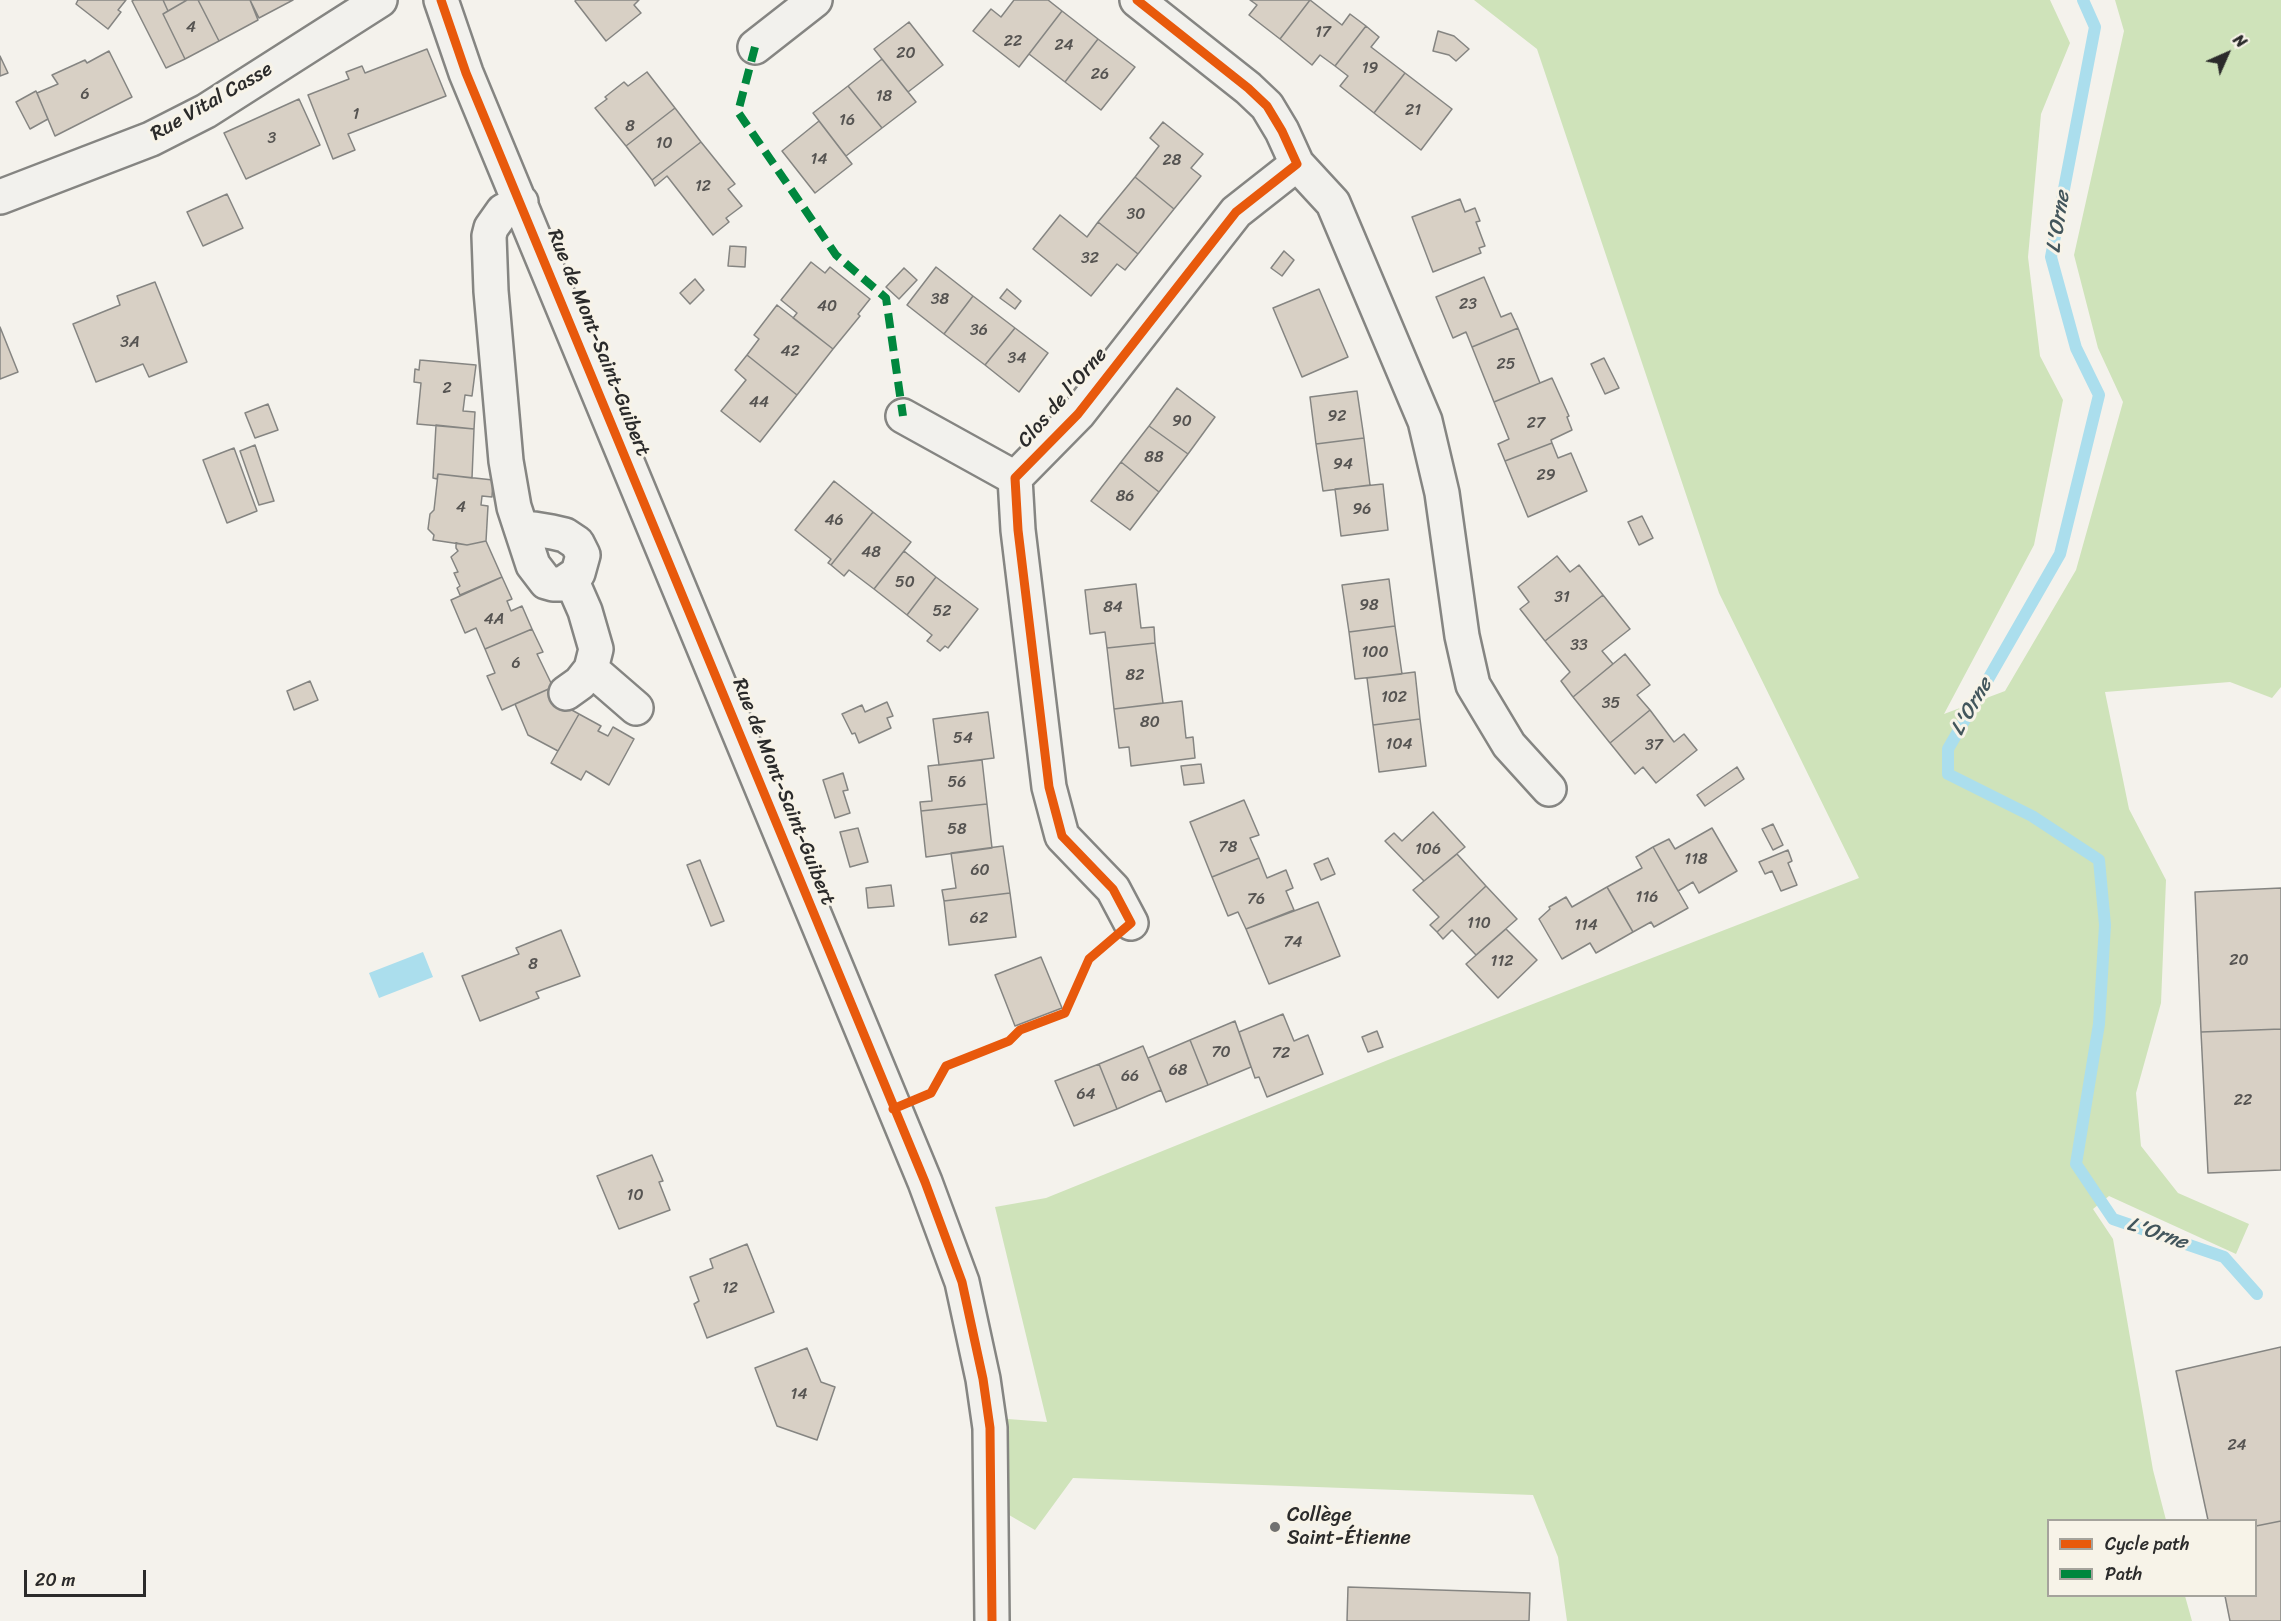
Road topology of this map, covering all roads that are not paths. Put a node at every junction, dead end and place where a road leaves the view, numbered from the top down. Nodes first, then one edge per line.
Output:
1 (380, 0) edge
2 (441, 0) edge
3 (815, 0) edge
4 (1137, 0) edge
5 (755, 47) dead end
6 (1297, 164) junction
7 (0, 197) edge
8 (521, 202) junction
9 (903, 416) dead end
10 (1015, 478) junction
11 (591, 669) junction
12 (566, 693) dead end
13 (636, 708) dead end
14 (1549, 789) dead end
15 (1131, 923) dead end
16 (992, 1621) edge

1 - 7 street, Rue Vital Casse
2 - 8 street, Rue de Mont-Saint-Guibert
3 - 5 street
4 - 6 street
6 - 10 street, Clos de l'Orne
6 - 14 street
8 - 11 street
8 - 16 street, Rue de Mont-Saint-Guibert
9 - 10 street
10 - 15 street
11 - 12 street
11 - 13 street

